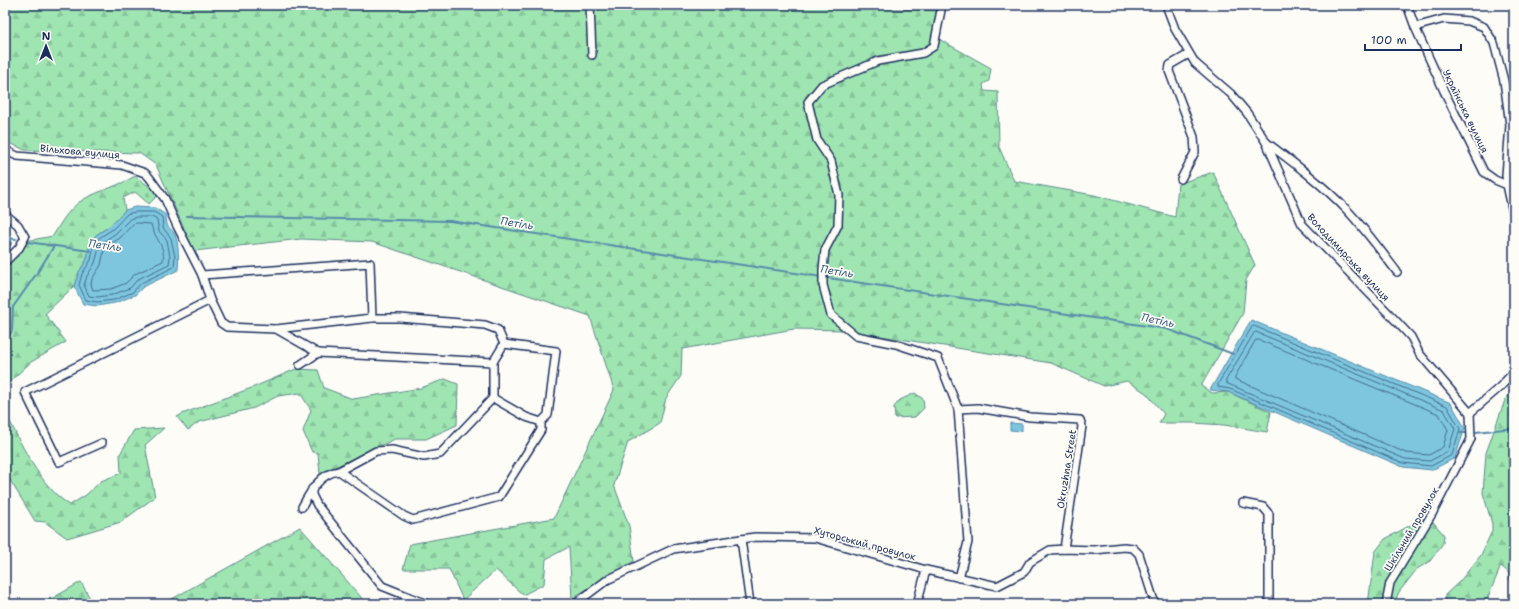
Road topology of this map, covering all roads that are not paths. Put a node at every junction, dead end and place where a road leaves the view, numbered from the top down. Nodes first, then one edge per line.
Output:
1 (590, 5) edge
2 (942, 5) edge
3 (1166, 5) edge
4 (1407, 5) edge
5 (1415, 27) junction
6 (1189, 54) junction
7 (592, 55) dead end
8 (1266, 142) junction
9 (5, 150) edge
10 (1181, 179) dead end
11 (1507, 185) junction
12 (5, 214) edge
13 (1514, 217) edge
14 (5, 262) edge
15 (1397, 272) dead end
16 (202, 275) junction
17 (210, 300) junction
18 (372, 318) junction
19 (276, 329) junction
20 (504, 344) junction
21 (318, 354) junction
22 (493, 362) junction
23 (300, 365) dead end
24 (1514, 372) edge
25 (493, 398) junction
26 (958, 409) junction
27 (1470, 413) junction
28 (541, 422) junction
29 (102, 443) dead end
30 (339, 471) junction
31 (312, 488) junction
32 (1243, 503) dead end
33 (302, 507) dead end
34 (741, 539) junction
35 (1064, 549) junction
36 (926, 570) junction
37 (959, 578) junction
38 (427, 604) edge
39 (575, 604) edge
40 (750, 604) edge
41 (917, 604) edge
42 (1155, 604) edge
43 (1269, 604) edge
44 (1386, 604) edge

1 - 7 street
2 - 26 street
3 - 6 street, Володимирська вулиця
4 - 5 street, Українська вулиця
5 - 11 street, Українська вулиця
5 - 11 street
6 - 8 street, Володимирська вулиця
6 - 10 street
8 - 15 street
8 - 27 street, Володимирська вулиця
9 - 16 street, Вільхова вулиця
11 - 13 street
12 - 14 street
16 - 17 street, Вільхова вулиця
16 - 18 street
17 - 19 street, Вільхова вулиця
17 - 29 street
18 - 19 street
18 - 20 street
19 - 21 street
20 - 22 street
20 - 28 street
21 - 22 street
21 - 23 street
22 - 25 street
24 - 27 street
25 - 28 street
25 - 30 street
26 - 35 street, Okruzhna Street
26 - 37 street
27 - 44 street, Шкільний провулок
28 - 30 street
30 - 31 street
31 - 33 street
31 - 38 street
32 - 43 street
34 - 36 street, Хуторський провулок
34 - 39 street, Хуторський провулок
34 - 40 street
35 - 37 street
35 - 42 street
36 - 37 street
36 - 41 street

